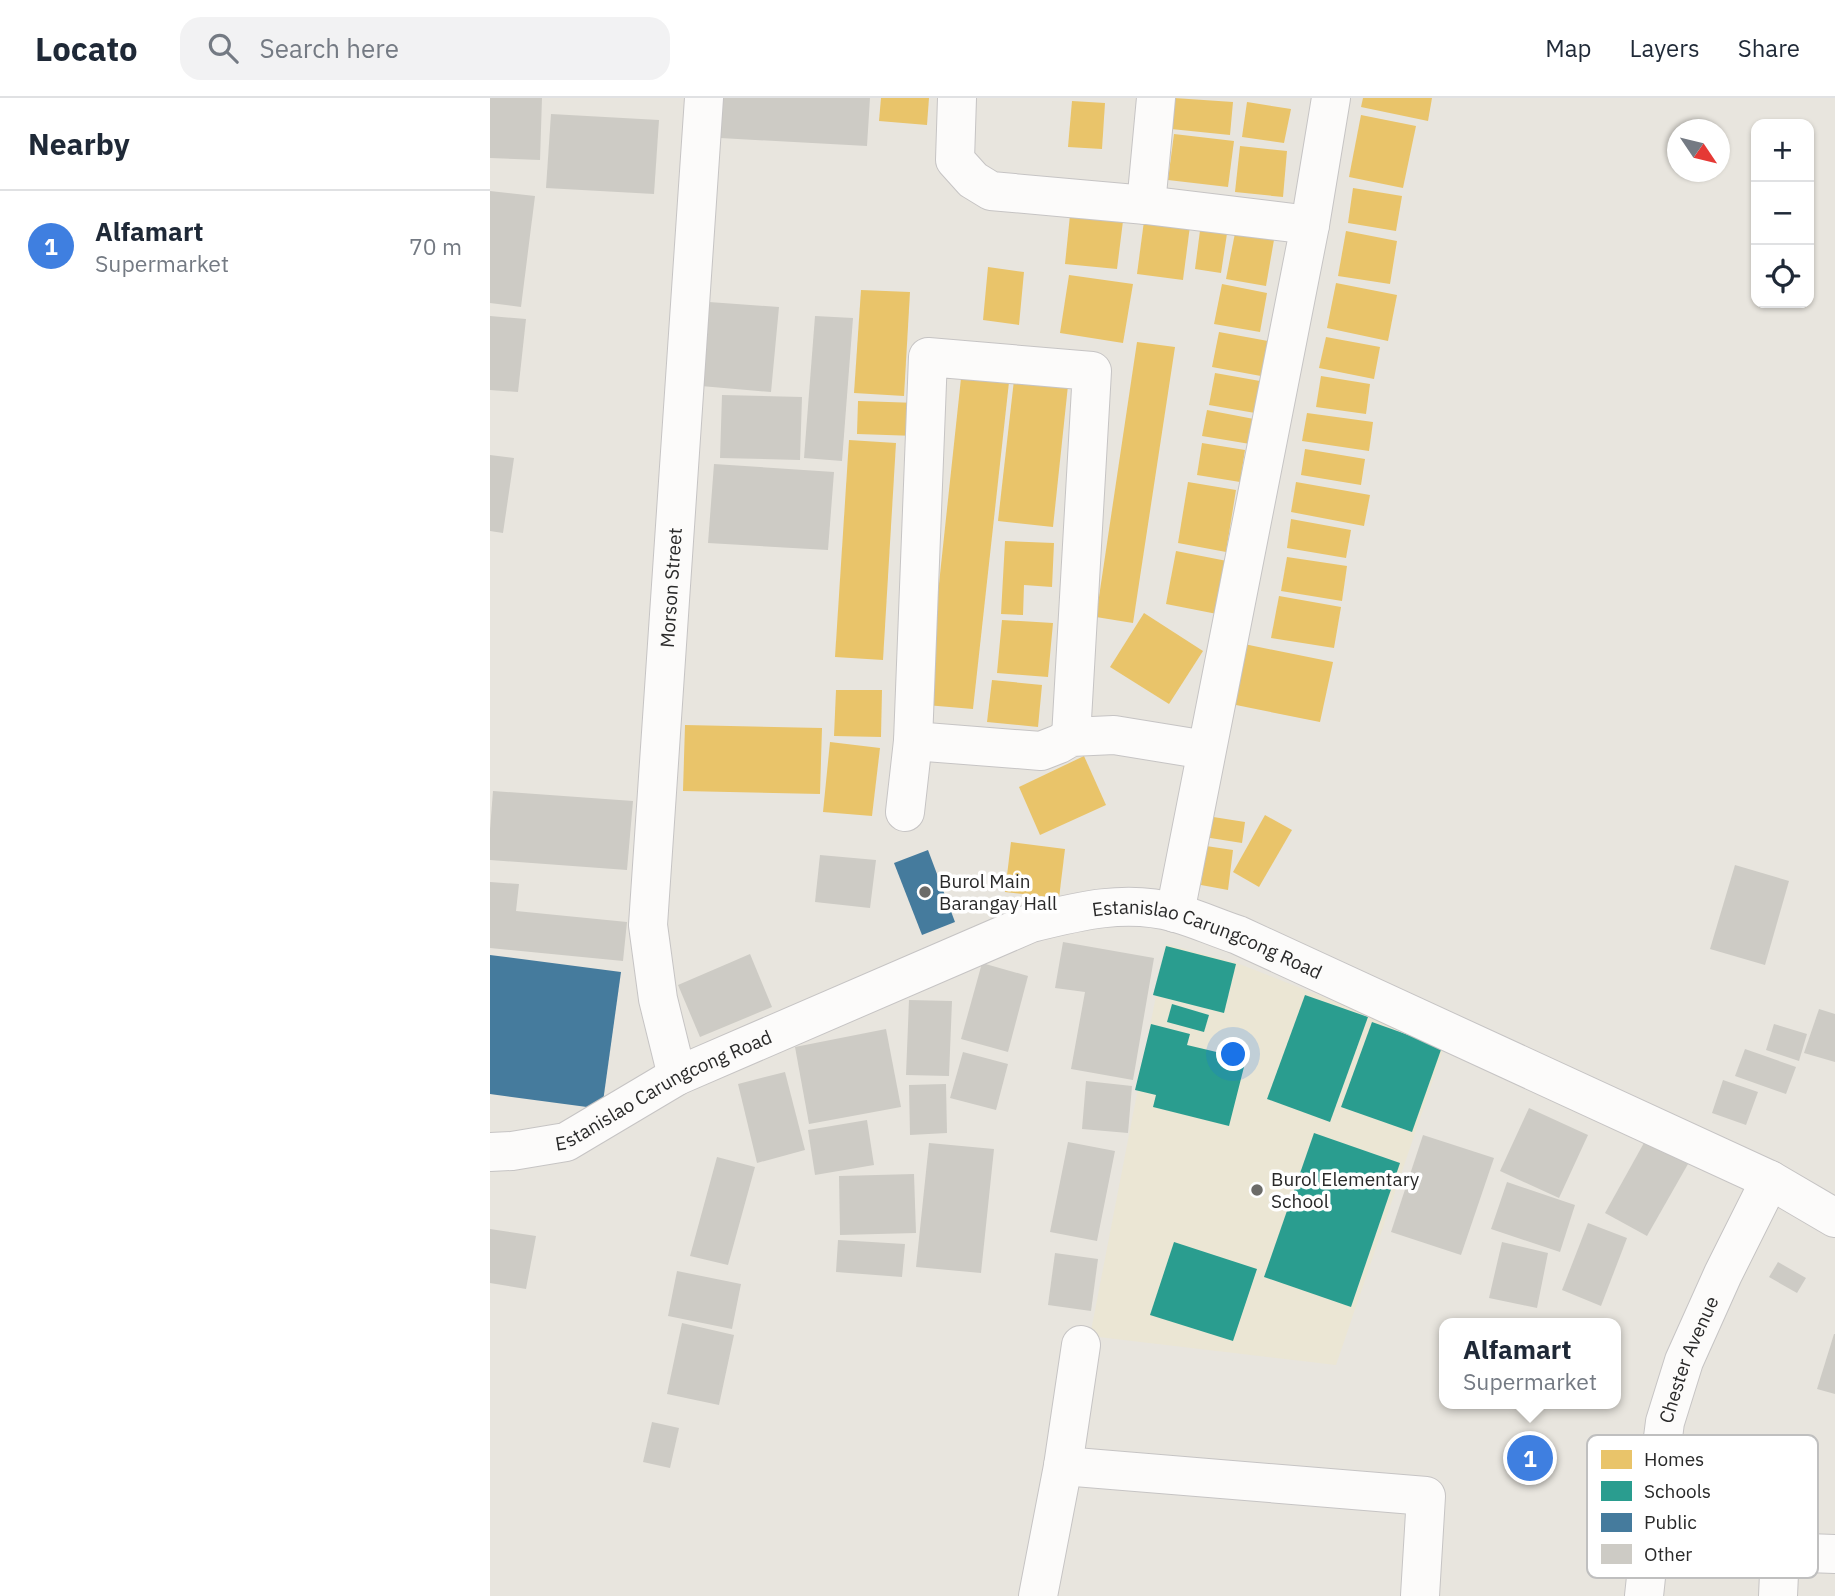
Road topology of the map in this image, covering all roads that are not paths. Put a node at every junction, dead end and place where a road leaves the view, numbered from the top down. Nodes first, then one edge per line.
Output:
1 (704, 98) edge
2 (957, 98) edge
3 (1156, 98) edge
4 (1331, 98) edge
5 (1146, 205) junction
6 (1310, 225) junction
7 (1071, 737) junction
8 (913, 741) junction
9 (1206, 750) junction
10 (905, 812) dead end
11 (1175, 913) junction
12 (677, 1076) junction
13 (490, 1152) edge
14 (1770, 1180) junction
15 (1835, 1218) edge
16 (1081, 1345) dead end
17 (1663, 1435) edge
18 (1063, 1466) junction
19 (1646, 1578) edge
20 (1779, 1578) edge
21 (1038, 1596) edge
22 (1420, 1596) edge
23 (1644, 1596) edge
24 (1778, 1596) edge

1 - 12 street, Morson Street
2 - 5 street
3 - 5 street
4 - 6 street
5 - 6 street
6 - 9 street
7 - 8 street
7 - 8 street
7 - 9 street
8 - 10 street
9 - 11 street
11 - 12 street, Estanislao Carungcong Road
11 - 14 street, Estanislao Carungcong Road
12 - 13 street, Estanislao Carungcong Road
14 - 15 street, Estanislao Carungcong Road
14 - 17 street, Chester Avenue
16 - 18 street
18 - 21 street
18 - 22 street
19 - 23 street, Chester Avenue
20 - 24 street

